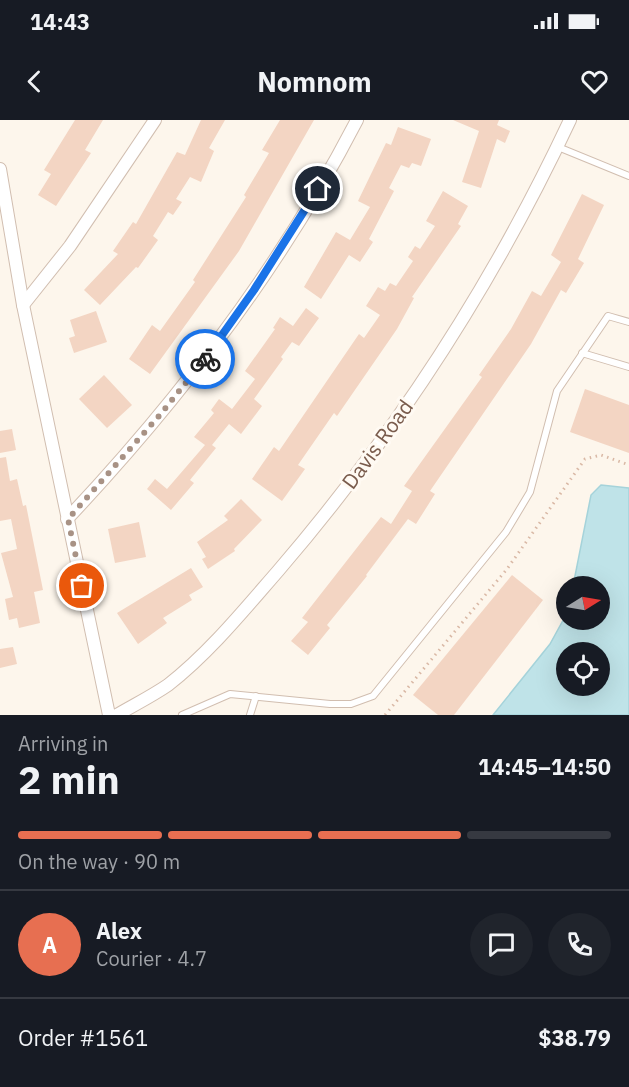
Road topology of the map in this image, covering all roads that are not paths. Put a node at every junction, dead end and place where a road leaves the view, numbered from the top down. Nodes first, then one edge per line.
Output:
1 (155, 120) edge
2 (357, 120) edge
3 (570, 120) edge
4 (557, 146) junction
5 (0, 169) edge
6 (629, 176) edge
7 (23, 305) junction
8 (629, 322) edge
9 (582, 353) junction
10 (629, 368) edge
11 (68, 519) junction
12 (256, 696) junction
13 (109, 715) edge
14 (117, 715) edge
15 (182, 715) edge
16 (250, 715) edge

1 - 7 street
2 - 11 street
3 - 4 street, Davis Road
4 - 6 lane
4 - 14 street, Davis Road
5 - 7 street
7 - 11 street
8 - 9 lane
9 - 10 lane
9 - 12 lane
11 - 13 street
12 - 15 lane
12 - 16 lane

